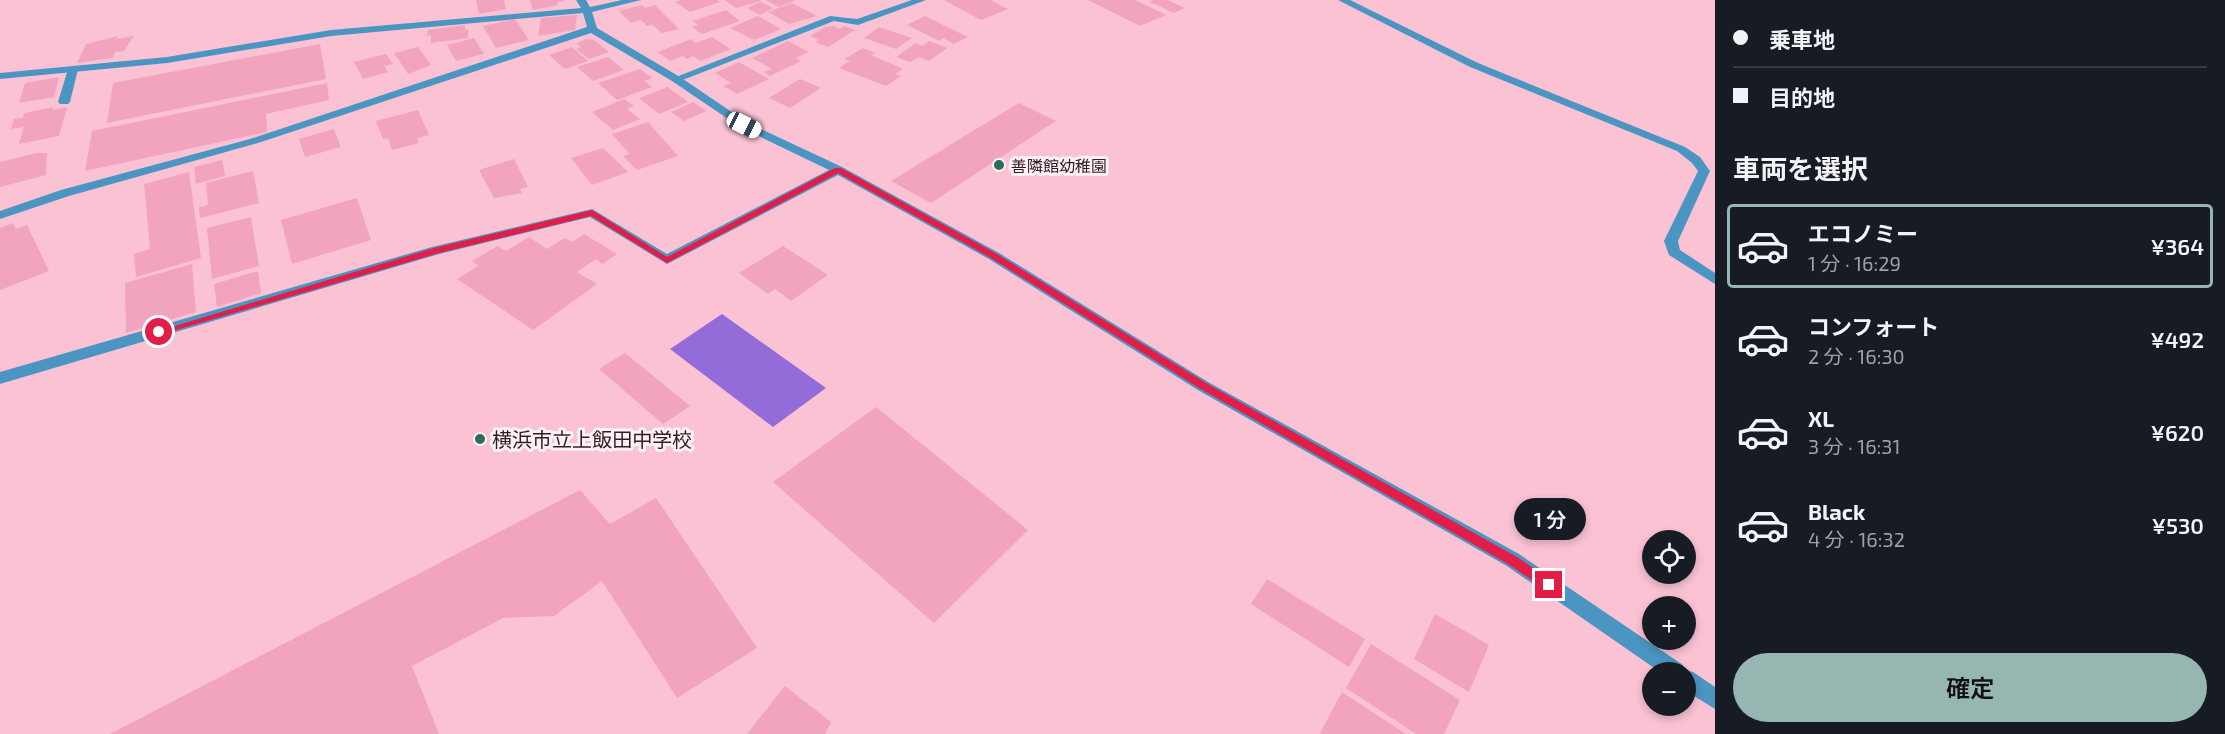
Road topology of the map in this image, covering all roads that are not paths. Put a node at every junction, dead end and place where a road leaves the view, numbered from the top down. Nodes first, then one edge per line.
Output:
1 (636, 0) edge
2 (921, 0) edge
3 (1343, 0) edge
4 (584, 5) edge
5 (592, 29) junction
6 (73, 69) junction
7 (0, 76) edge
8 (676, 79) junction
9 (64, 102) dead end
10 (838, 170) junction
11 (0, 215) edge
12 (1715, 279) edge
13 (0, 378) edge
14 (1661, 662) edge
15 (1696, 686) edge
16 (1715, 699) edge

1 - 4 street
2 - 8 street
3 - 12 street
4 - 5 street
4 - 6 street
5 - 8 street
5 - 11 street
6 - 7 street
6 - 9 street
8 - 10 street
10 - 13 street
10 - 14 street
15 - 16 street

